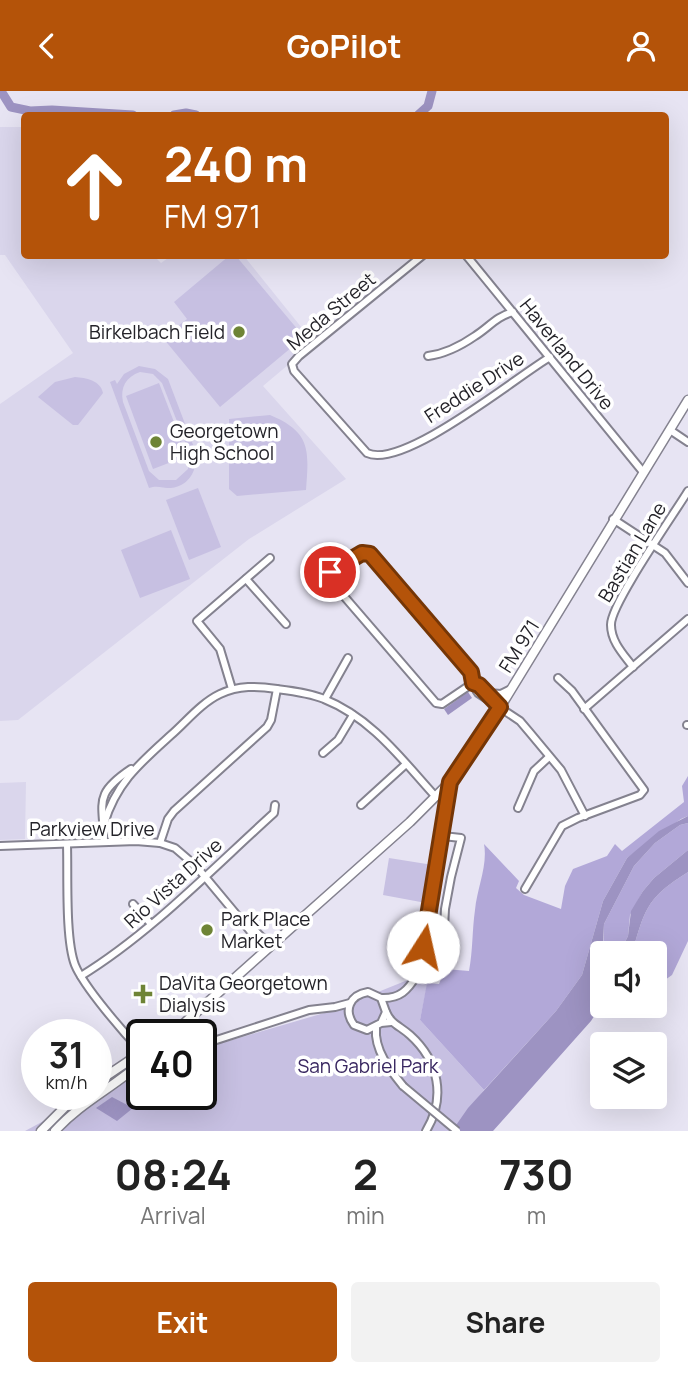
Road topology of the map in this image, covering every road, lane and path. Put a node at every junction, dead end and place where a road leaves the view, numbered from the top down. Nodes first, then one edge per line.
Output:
1 (418, 259) edge
2 (469, 259) edge
3 (513, 312) junction
4 (428, 356) dead end
5 (550, 357) junction
6 (292, 364) joint
7 (688, 400) edge
8 (670, 431) junction
9 (688, 442) edge
10 (643, 472) junction
11 (688, 491) edge
12 (613, 519) junction
13 (654, 545) junction
14 (270, 558) dead end
15 (246, 579) junction
16 (688, 583) edge
17 (688, 619) edge
18 (286, 624) dead end
19 (348, 659) dead end
20 (633, 667) junction
21 (558, 678) dead end
22 (473, 683) junction
23 (232, 689) junction
24 (277, 689) junction
25 (511, 689) junction
26 (488, 693) junction
27 (325, 699) junction
28 (497, 705) junction
29 (584, 709) junction
30 (352, 715) junction
31 (323, 753) dead end
32 (549, 757) junction
33 (406, 764) junction
34 (450, 782) junction
35 (436, 797) junction
36 (275, 805) dead end
37 (361, 805) dead end
38 (518, 808) dead end
39 (585, 816) junction
40 (443, 836) junction
41 (104, 842) junction
42 (160, 843) junction
43 (67, 845) junction
44 (0, 846) edge
45 (204, 876) junction
46 (524, 889) dead end
47 (133, 904) dead end
48 (151, 924) junction
49 (423, 947) junction
50 (269, 948) junction
51 (81, 976) junction
52 (394, 997) junction
53 (381, 998) junction
54 (350, 1003) junction
55 (335, 1007) junction
56 (386, 1010) junction
57 (348, 1014) junction
58 (187, 1019) edge
59 (391, 1022) junction
60 (379, 1026) junction
61 (367, 1030) junction
62 (126, 1032) edge
63 (375, 1037) junction
64 (217, 1040) edge
65 (126, 1075) edge
66 (62, 1110) edge
67 (42, 1131) edge
68 (55, 1131) edge
69 (426, 1131) edge
70 (457, 1131) edge

1 - 6 street, Meda Street
2 - 3 street, Haverland Drive
3 - 4 street
3 - 5 street, Haverland Drive
5 - 6 street, Freddie Drive
5 - 10 street, Haverland Drive
7 - 8 main road, FM 971 / FM 971
8 - 9 street
8 - 10 main road, FM 971 / FM 971
10 - 12 main road, FM 971 / FM 971
11 - 13 street, Bastian Lane
12 - 13 street
12 - 25 main road, FM 971 / FM 971
13 - 16 street
13 - 20 street, Bastian Lane
14 - 15 street
15 - 18 street
15 - 23 street
17 - 20 street
19 - 27 street
20 - 29 street
21 - 29 street
22 - 22 street
22 - 26 street
22 - 28 street
23 - 24 street
23 - 41 street
24 - 27 street
24 - 42 street
25 - 26 street
25 - 28 main road, FM 971 / FM 971
26 - 28 street
27 - 30 street
28 - 32 street
28 - 34 main road, FM 971 / FM 971
29 - 39 street
30 - 31 street
30 - 33 street
32 - 38 street
32 - 39 street
33 - 35 street
33 - 37 street
34 - 35 main road, FM 971 / FM 971
34 - 40 street
35 - 50 main road, FM 971 / FM 971
36 - 45 street, Rio Vista Drive
39 - 46 street
40 - 49 street
40 - 49 street
41 - 42 street, Parkview Drive
41 - 43 street, Parkview Drive
42 - 45 street, Parkview Drive
43 - 44 street, Parkview Drive
43 - 51 street
45 - 48 street, Rio Vista Drive
45 - 50 street, Parkview Drive
47 - 48 street
48 - 51 street, Rio Vista Drive
49 - 52 street
50 - 58 main road, FM 971 / FM 971
51 - 62 street
52 - 53 street
52 - 56 street
53 - 54 street
53 - 56 street
54 - 55 street
54 - 57 street
55 - 57 street
55 - 64 street
56 - 59 street
56 - 60 street
57 - 61 street
59 - 60 street
59 - 69 street
60 - 61 street
60 - 63 street
61 - 63 street
63 - 70 street, bridge
65 - 68 main road
66 - 67 main road

